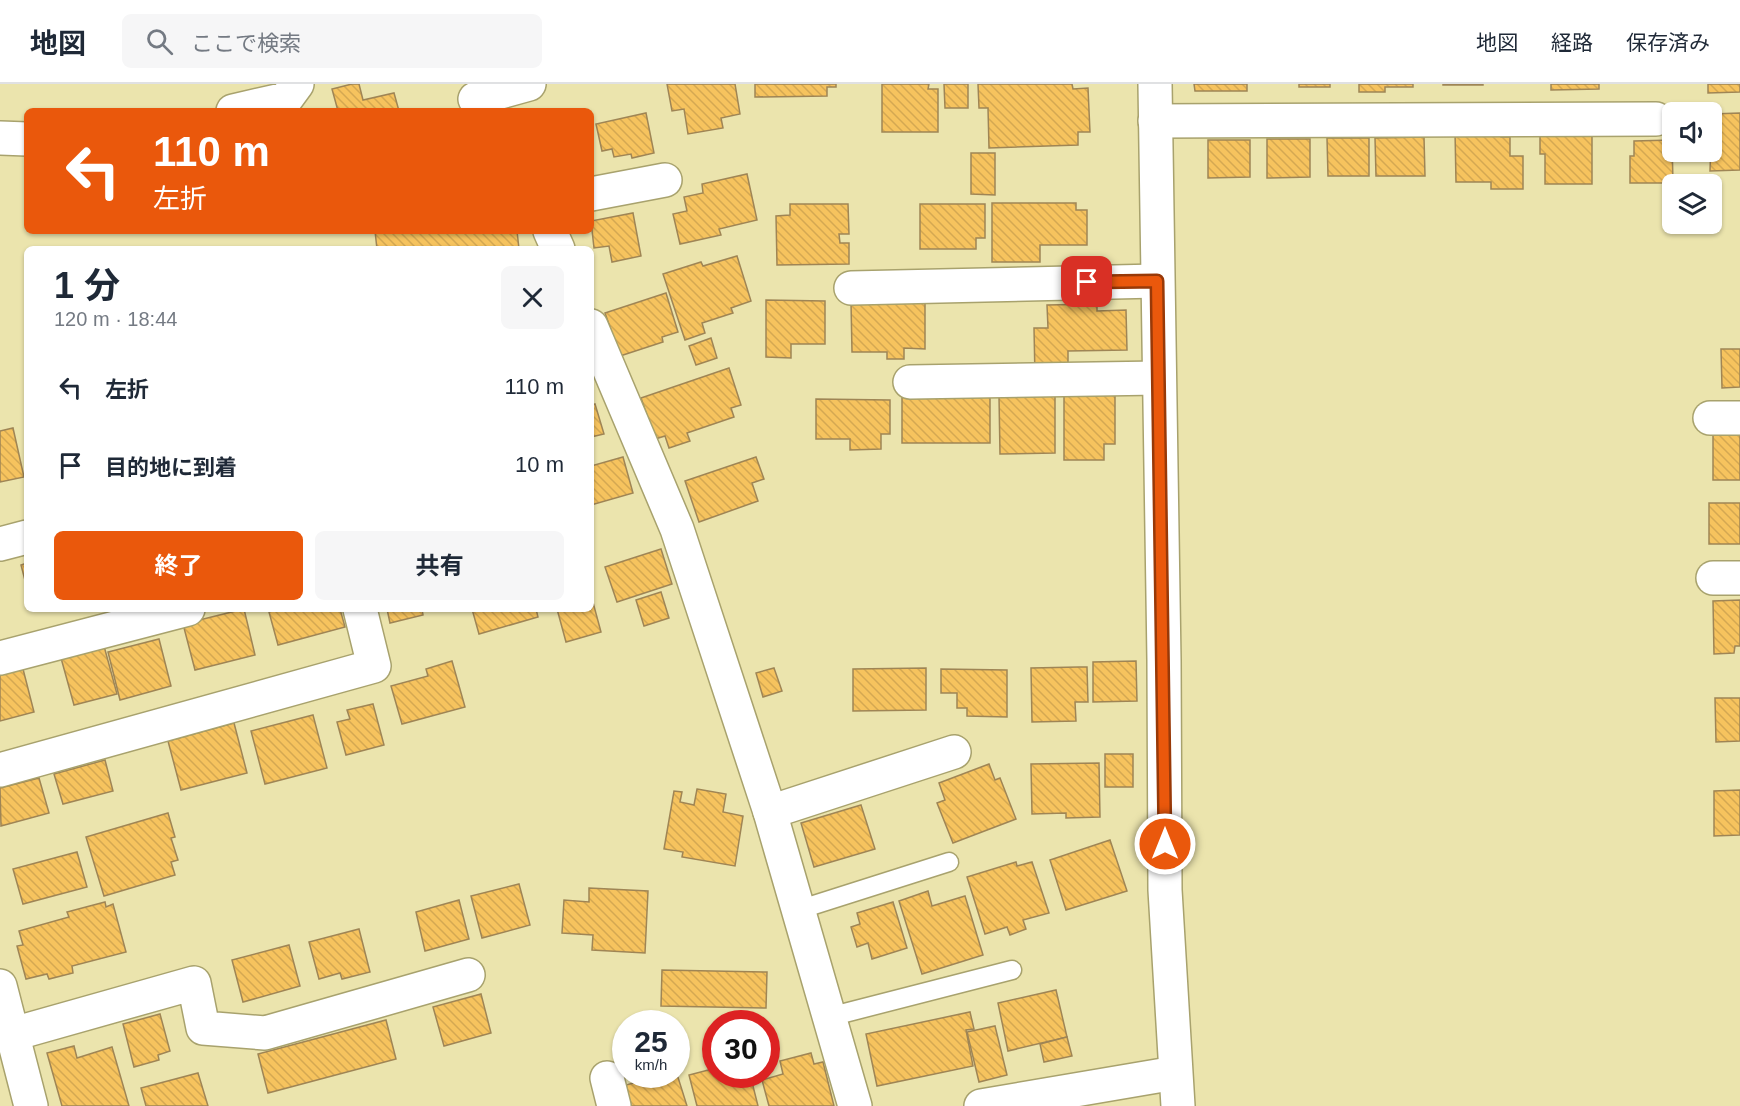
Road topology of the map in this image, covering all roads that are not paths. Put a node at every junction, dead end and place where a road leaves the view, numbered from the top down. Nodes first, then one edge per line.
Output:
1 (297, 84) edge
2 (529, 84) edge
3 (1155, 84) edge
4 (474, 98) edge
5 (246, 108) edge
6 (1656, 119) dead end
7 (1155, 121) junction
8 (0, 138) edge
9 (24, 139) edge
10 (665, 180) dead end
11 (594, 193) edge
12 (1157, 281) junction
13 (851, 288) dead end
14 (594, 333) edge
15 (1159, 378) junction
16 (910, 382) dead end
17 (24, 538) edge
18 (0, 544) edge
19 (176, 612) edge
20 (361, 612) edge
21 (0, 658) edge
22 (954, 752) dead end
23 (0, 770) edge
24 (770, 812) junction
25 (949, 862) dead end
26 (798, 910) junction
27 (1012, 970) dead end
28 (468, 975) dead end
29 (0, 986) edge
30 (829, 1017) junction
31 (13, 1034) junction
32 (1174, 1073) junction
33 (31, 1106) edge
34 (855, 1106) edge
35 (981, 1106) edge
36 (1178, 1106) edge

1 - 5 street
2 - 4 street
3 - 7 street
6 - 7 street
7 - 12 street
8 - 9 street
10 - 11 street
12 - 13 street
12 - 15 street
14 - 24 street
15 - 16 street
15 - 32 street
17 - 18 street
19 - 21 street
20 - 23 street
22 - 24 street
24 - 26 street
25 - 26 lane
26 - 30 street
27 - 30 lane
28 - 31 street
29 - 31 street
30 - 34 street
31 - 33 street
32 - 35 street
32 - 36 street

